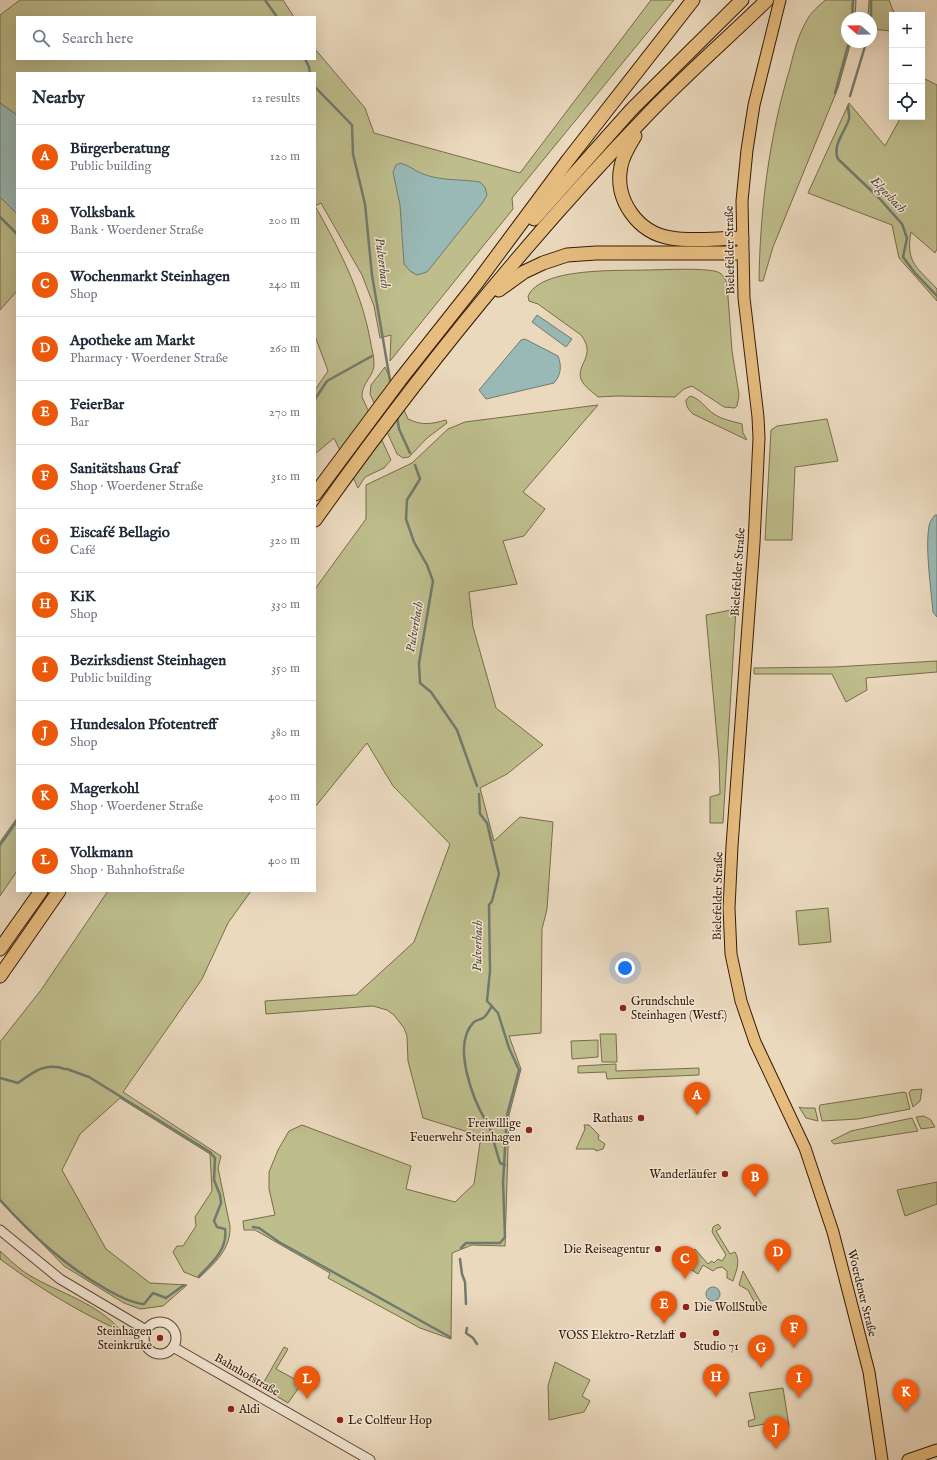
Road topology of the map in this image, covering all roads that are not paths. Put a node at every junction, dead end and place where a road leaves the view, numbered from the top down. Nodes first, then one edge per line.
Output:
1 (693, 0) edge
2 (742, 0) edge
3 (767, 0) edge
4 (780, 0) edge
5 (652, 110) junction
6 (742, 238) junction
7 (742, 253) junction
8 (476, 284) junction
9 (463, 325) junction
10 (316, 493) edge
11 (316, 519) edge
12 (40, 892) edge
13 (58, 892) edge
14 (0, 949) edge
15 (0, 976) edge
16 (800, 1136) joint
17 (0, 1230) edge
18 (146, 1330) junction
19 (173, 1347) junction
20 (937, 1450) edge
21 (370, 1460) edge
22 (882, 1460) edge
23 (908, 1460) edge

1 - 8 highway
2 - 8 highway
3 - 5 highway
4 - 6 main road, Bielefelder Straße
5 - 6 highway
5 - 9 highway
6 - 7 main road, Bielefelder Straße
7 - 9 highway
7 - 16 main road, Bielefelder Straße
8 - 10 highway
9 - 11 highway
12 - 14 highway
13 - 15 highway
16 - 22 main road, Woerdener Straße
17 - 18 street
18 - 19 street
18 - 19 street
19 - 21 street, Bahnhofstraße
20 - 23 main road

